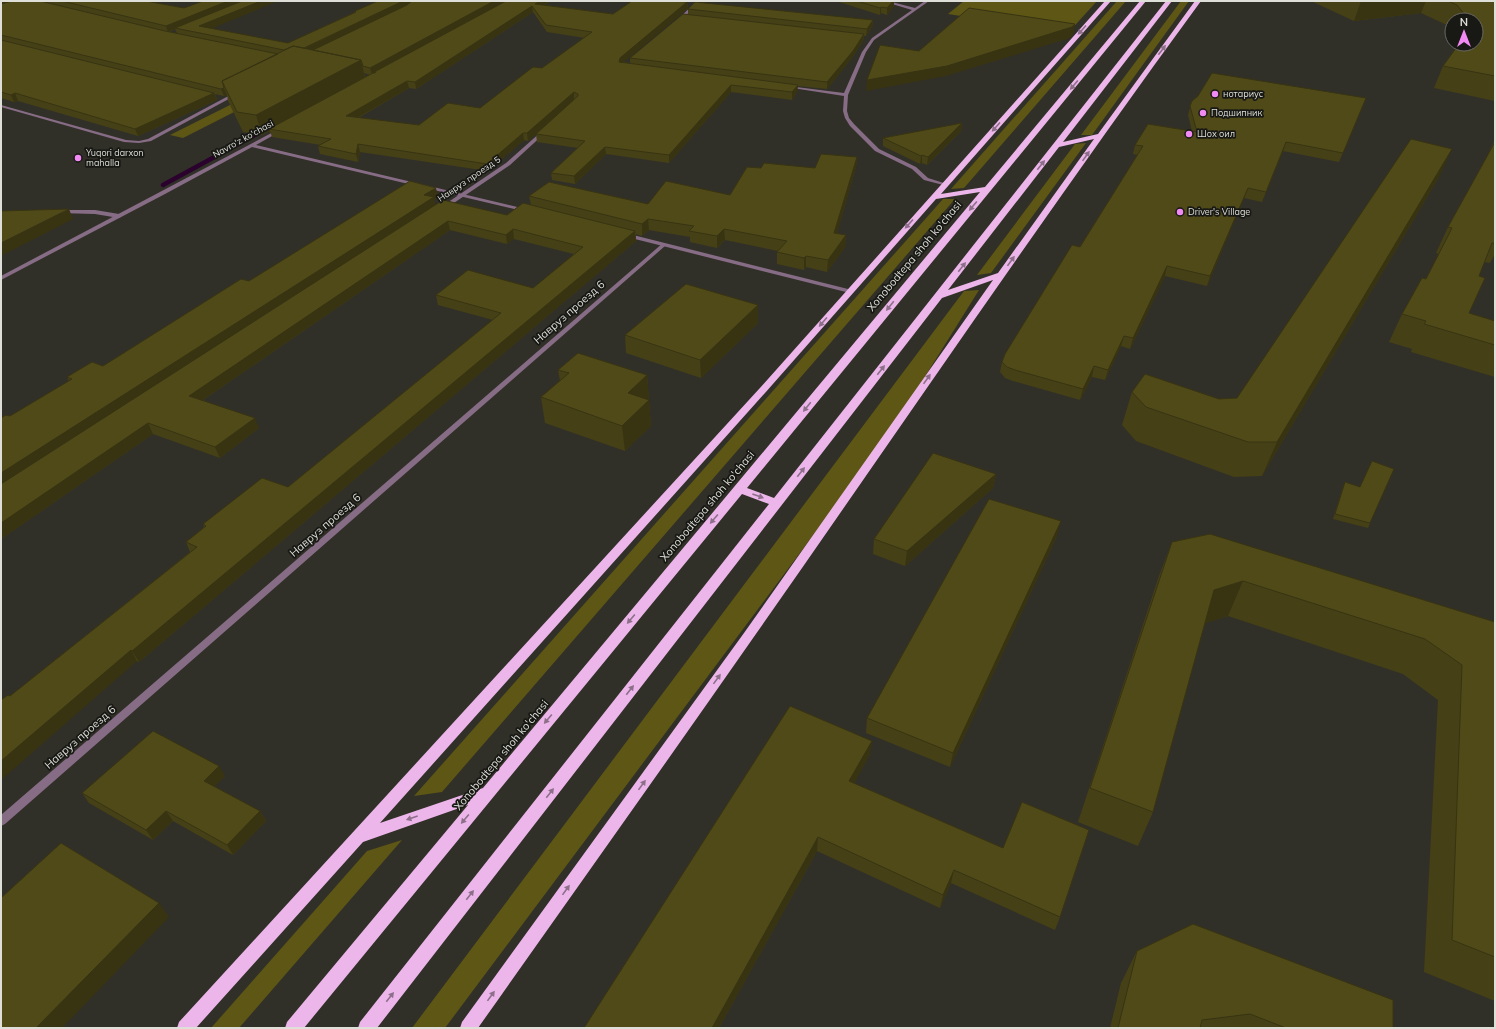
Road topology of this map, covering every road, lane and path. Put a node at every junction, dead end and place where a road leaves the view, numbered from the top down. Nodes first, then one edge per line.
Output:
1 (699, 1) edge
2 (884, 1) edge
3 (927, 1) edge
4 (1108, 1) edge
5 (1143, 1) edge
6 (1169, 1) edge
7 (1198, 1) edge
8 (914, 10) junction
9 (682, 18) junction
10 (689, 19) edge
11 (676, 23) edge
12 (866, 38) edge
13 (873, 39) junction
14 (784, 87) edge
15 (239, 93) edge
16 (846, 95) junction
17 (218, 98) edge
18 (226, 100) junction
19 (1, 106) edge
20 (284, 127) edge
21 (548, 128) edge
22 (1101, 135) junction
23 (251, 145) junction
24 (1057, 145) junction
25 (945, 184) junction
26 (987, 189) junction
27 (463, 194) junction
28 (934, 197) junction
29 (436, 212) edge
30 (532, 212) edge
31 (51, 213) edge
32 (119, 216) junction
33 (617, 233) edge
34 (663, 245) junction
35 (1001, 275) junction
36 (1, 278) edge
37 (850, 291) junction
38 (939, 296) junction
39 (739, 489) junction
40 (777, 503) junction
41 (489, 791) junction
42 (1, 821) edge
43 (358, 837) junction
44 (185, 1028) edge
45 (293, 1028) edge
46 (366, 1028) edge
47 (468, 1028) edge

1 - 9 street
2 - 8 street
3 - 8 street
4 -> 25 highway
5 -> 26 highway, Xonobodtepa shoh ko'chasi
6 - 24 highway
22 -> 7 highway
8 - 13 street
9 - 10 street
9 - 11 street
12 - 13 street
13 - 16 street
14 - 16 street
15 - 18 street
16 - 25 street
17 - 18 street
18 - 19 street
20 - 23 street, Navro'z ko'chasi
21 - 27 street, Навруз проезд 5
22 - 24 highway
35 -> 22 highway
23 - 27 street
23 - 32 street, Navro'z ko'chasi
38 -> 24 highway
25 - 28 highway
26 - 28 highway
26 -> 39 highway, Xonobodtepa shoh ko'chasi
27 - 29 street, Навруз проезд 5
27 - 30 street
28 -> 37 highway
31 - 32 street
32 - 36 street, Navro'z ko'chasi
33 - 34 street
34 - 37 street
34 - 42 street, Навруз проезд 6
35 - 38 highway
47 -> 35 highway
37 -> 43 highway
40 -> 38 highway
39 -> 40 highway
39 -> 41 highway, Xonobodtepa shoh ko'chasi
46 -> 40 highway
41 -> 43 highway
41 -> 45 highway, Xonobodtepa shoh ko'chasi
43 - 44 highway

